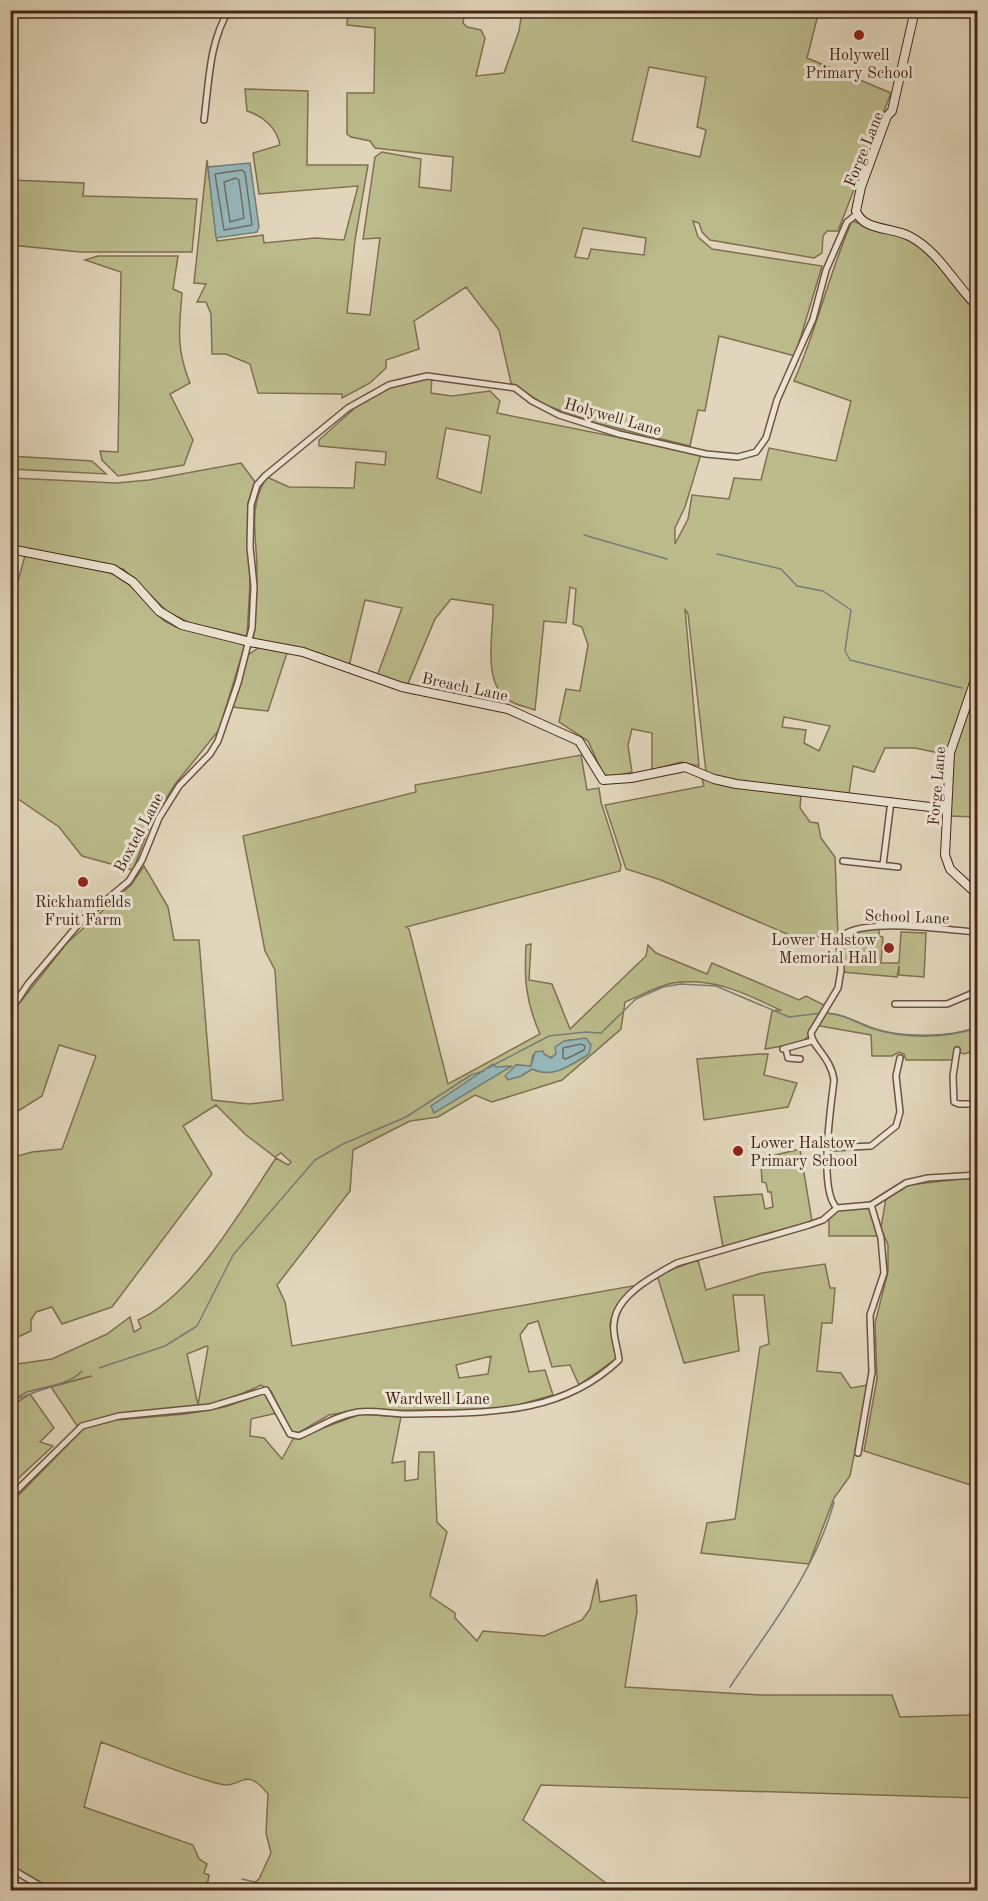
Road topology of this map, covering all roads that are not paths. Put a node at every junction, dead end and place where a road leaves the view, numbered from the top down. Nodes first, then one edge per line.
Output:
1 (229, 10) edge
2 (915, 10) edge
3 (204, 120) dead end
4 (857, 214) junction
5 (978, 307) edge
6 (10, 549) edge
7 (250, 642) junction
8 (978, 672) edge
9 (891, 801) junction
10 (947, 809) junction
11 (843, 861) dead end
12 (883, 865) junction
13 (898, 867) dead end
14 (976, 891) edge
15 (978, 932) edge
16 (978, 991) edge
17 (895, 1004) dead end
18 (10, 1011) edge
19 (812, 1041) junction
20 (957, 1050) dead end
21 (900, 1058) dead end
22 (800, 1059) dead end
23 (978, 1104) edge
24 (828, 1148) junction
25 (978, 1175) edge
26 (837, 1208) junction
27 (872, 1208) junction
28 (858, 1453) dead end
29 (10, 1497) edge
30 (10, 1868) edge
31 (46, 1890) edge

1 - 3 street
2 - 4 street, Forge Lane
4 - 5 street
4 - 7 street, Holywell Lane
6 - 7 street, Breach Lane
7 - 9 street, Breach Lane
7 - 18 street, Boxted Lane
8 - 10 street, Forge Lane
9 - 10 street, Breach Lane
9 - 12 street
10 - 14 street, Forge Lane
11 - 12 street
12 - 13 street
15 - 19 street, School Lane
16 - 17 street
19 - 22 street
19 - 24 street
20 - 23 street
21 - 24 street
24 - 26 street
25 - 27 street
26 - 27 street
26 - 29 street, Wardwell Lane
27 - 28 street
30 - 31 street

